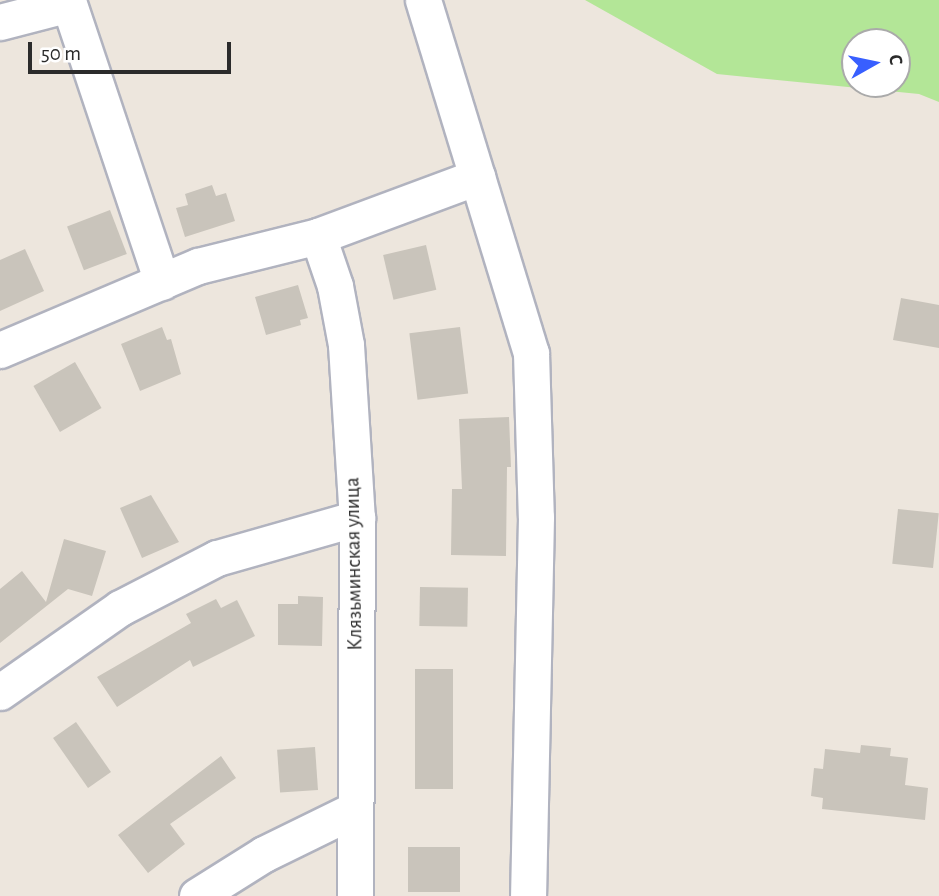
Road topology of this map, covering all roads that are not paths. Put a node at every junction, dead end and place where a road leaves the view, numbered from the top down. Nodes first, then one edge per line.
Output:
1 (423, 0) edge
2 (0, 22) edge
3 (477, 177) junction
4 (318, 236) junction
5 (162, 282) junction
6 (0, 350) edge
7 (357, 518) junction
8 (0, 692) edge
9 (354, 810) junction
10 (197, 896) edge
11 (355, 896) edge
12 (528, 896) edge

1 - 3 street
2 - 5 street
3 - 4 street
3 - 12 street
4 - 5 street
4 - 7 street, Клязьминская улица
5 - 6 street
7 - 8 street
7 - 9 street, Клязьминская улица
9 - 10 street
9 - 11 street, Клязьминская улица

